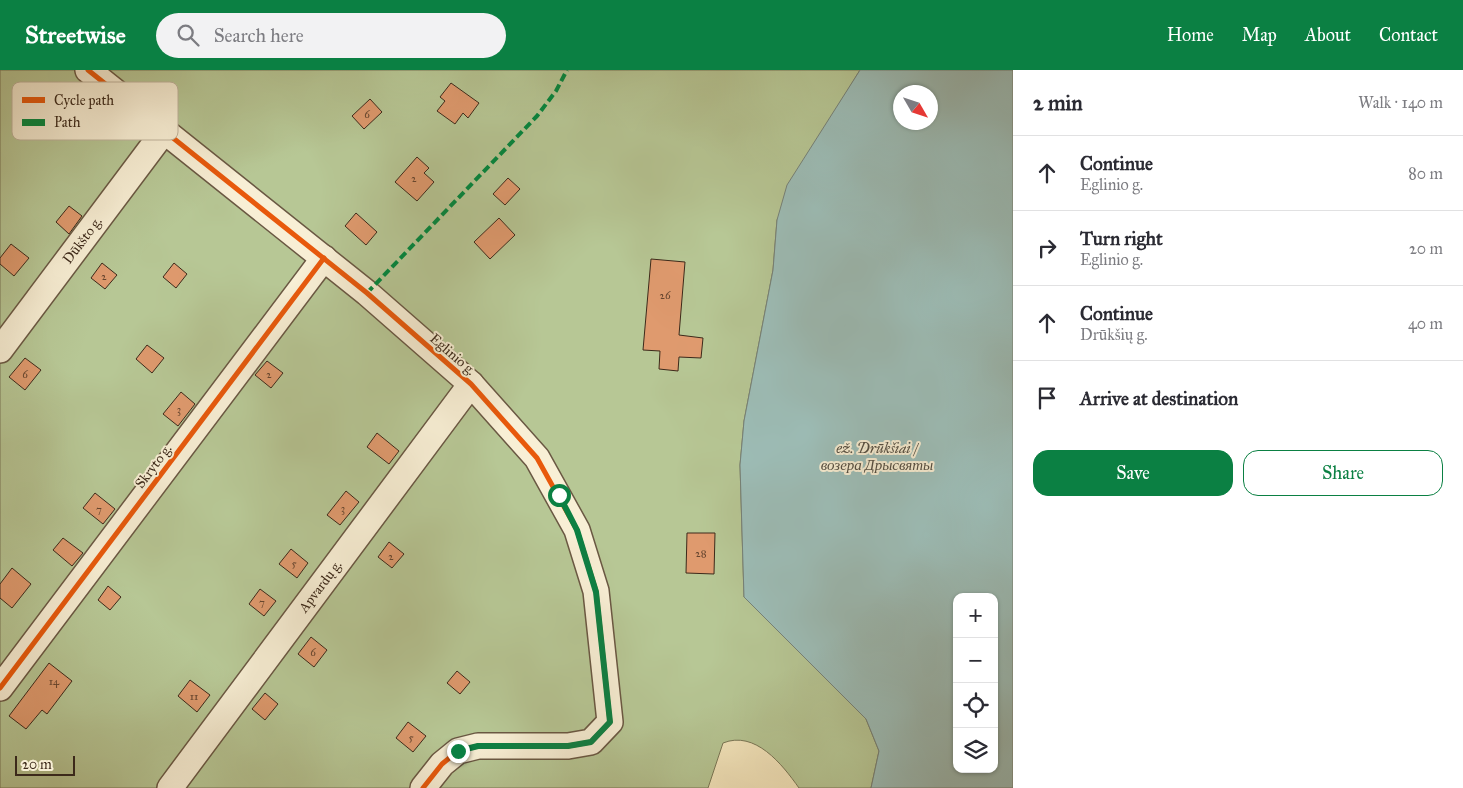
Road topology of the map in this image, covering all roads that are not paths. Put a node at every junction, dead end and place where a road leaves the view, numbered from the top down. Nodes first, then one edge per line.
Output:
1 (88, 70) edge
2 (103, 82) edge
3 (158, 140) edge
4 (177, 140) edge
5 (324, 258) junction
6 (0, 350) edge
7 (471, 384) junction
8 (0, 688) edge
9 (170, 788) edge
10 (423, 788) edge

1 - 2 street, Eglinio g.
3 - 6 street, Dūkšto g.
4 - 5 street, Eglinio g.
5 - 7 street, Eglinio g.
5 - 8 street, Skryto g.
7 - 9 street, Apvardų g.
7 - 10 street, Eglinio g.

